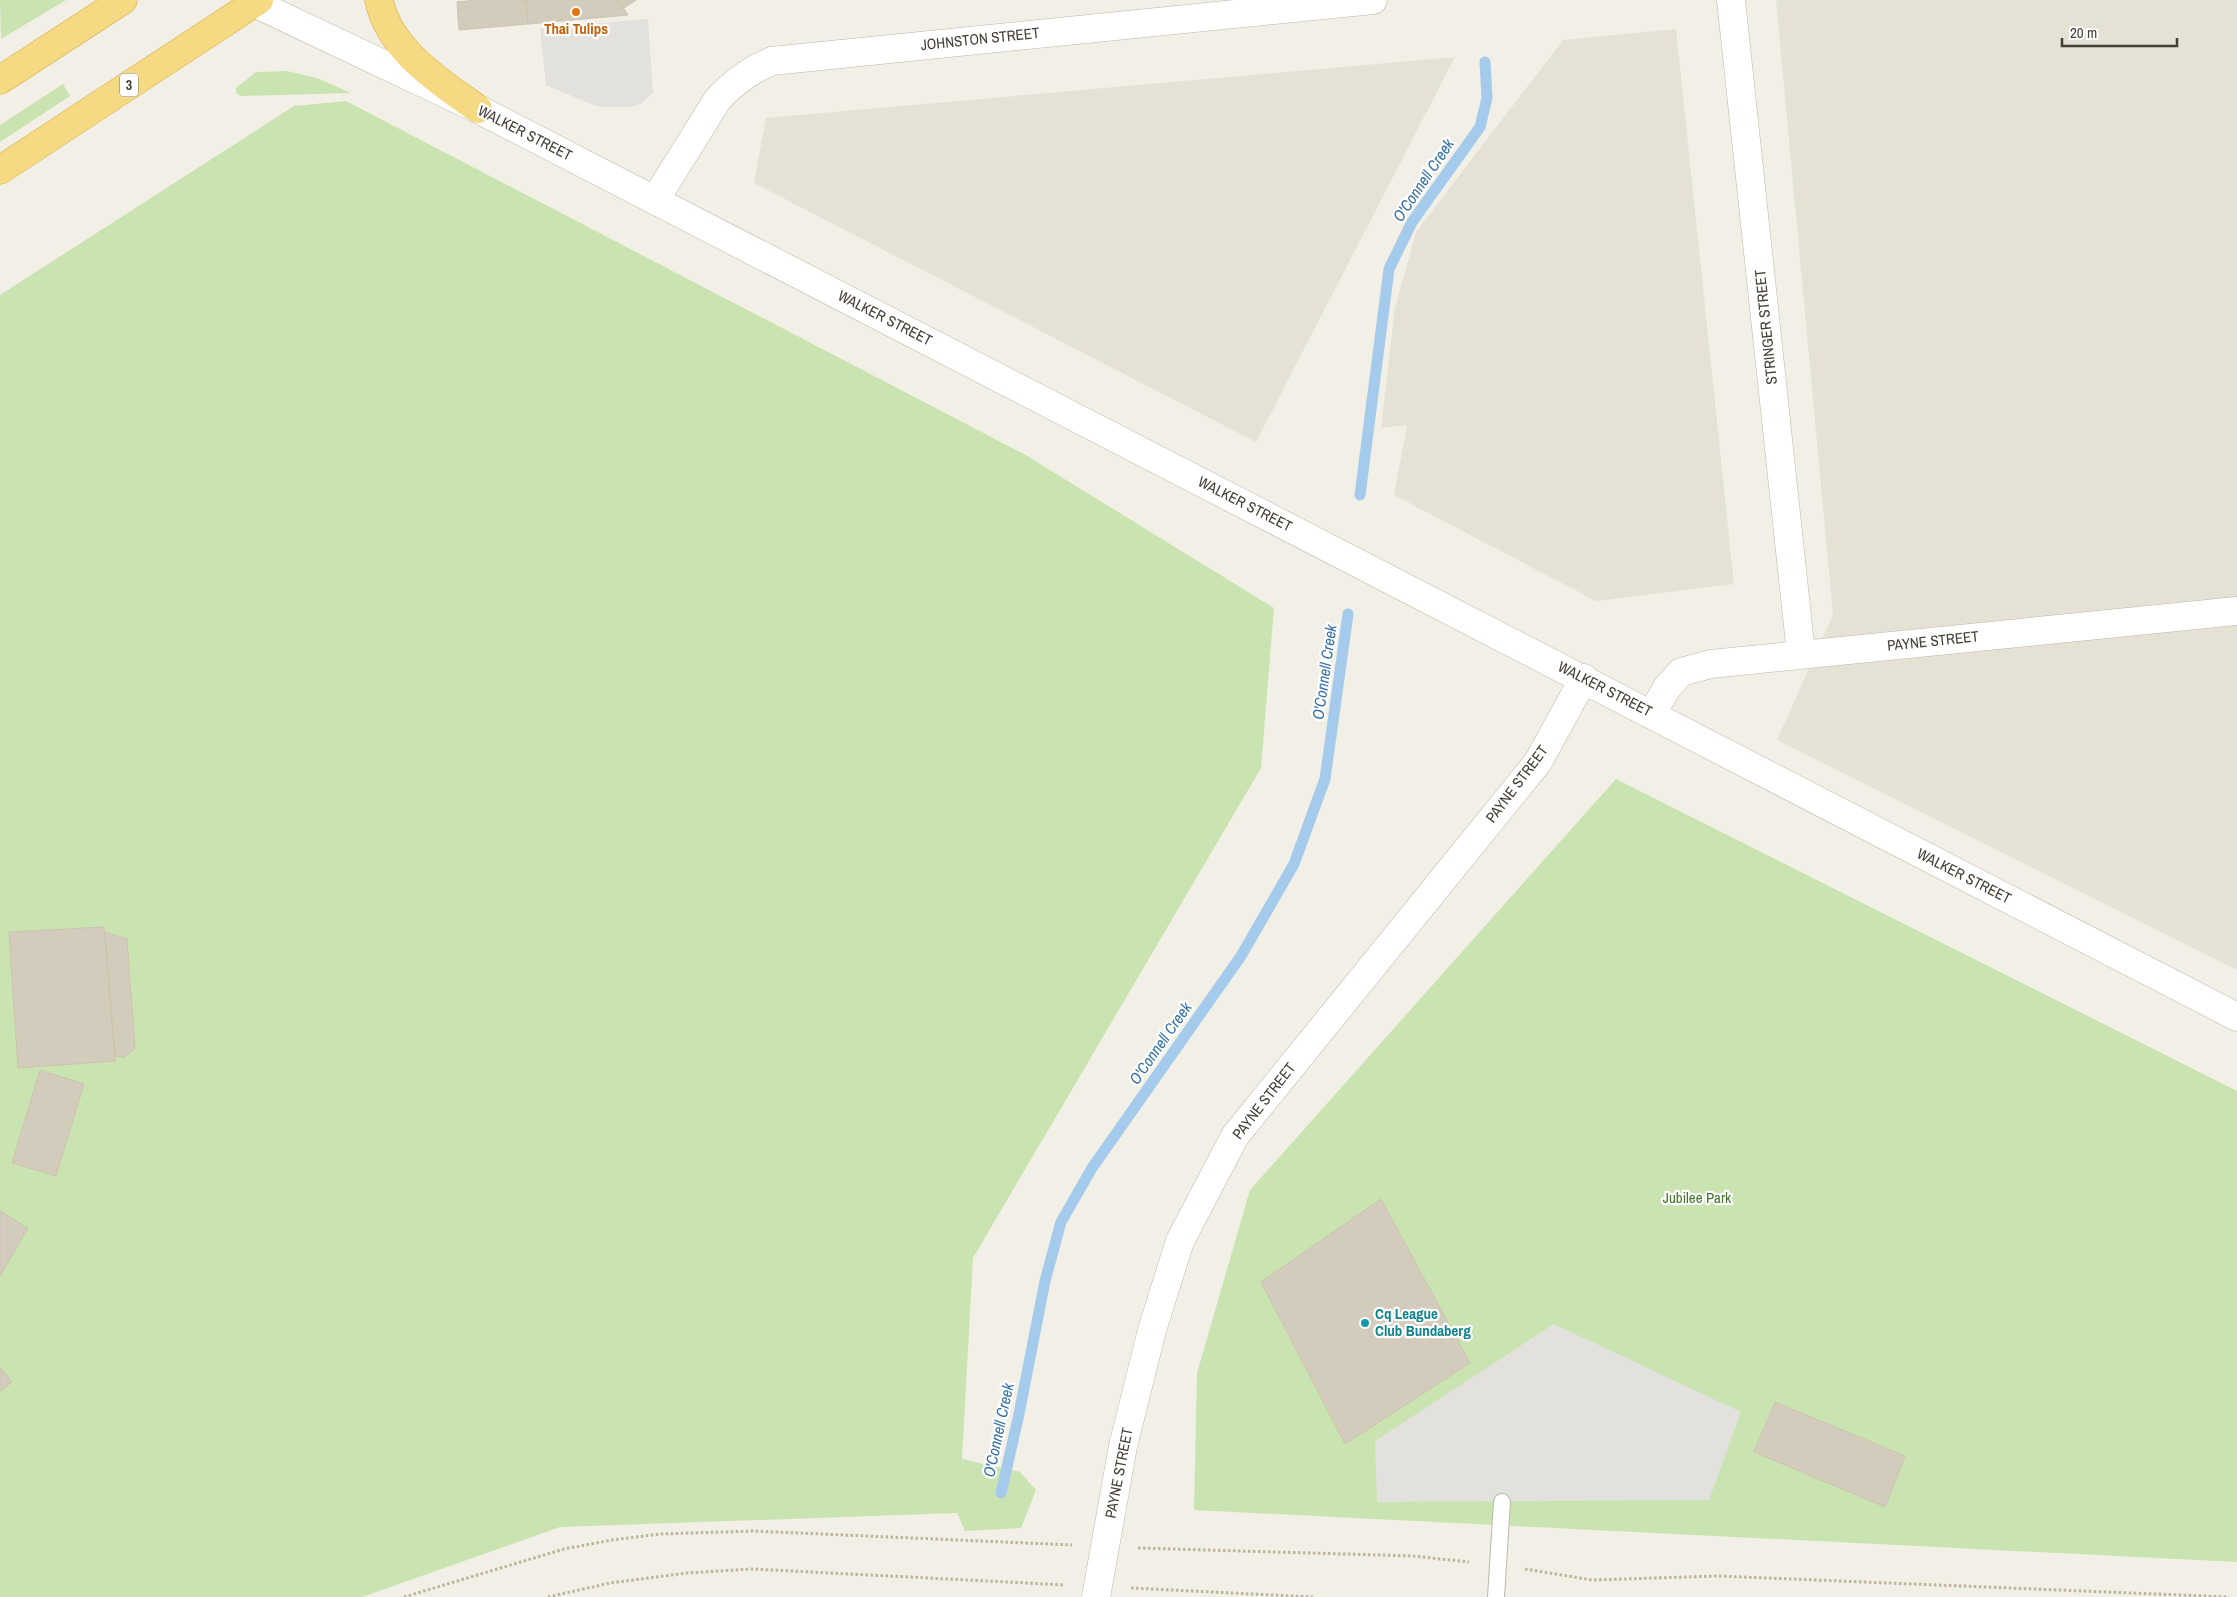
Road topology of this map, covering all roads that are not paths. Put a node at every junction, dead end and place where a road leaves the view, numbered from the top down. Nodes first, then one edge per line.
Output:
1 (123, 0) edge
2 (379, 0) edge
3 (1373, 0) edge
4 (1731, 0) edge
5 (254, 1) edge
6 (1257, 6) edge
7 (1227, 7) edge
8 (0, 80) edge
9 (478, 109) junction
10 (0, 170) edge
11 (655, 200) junction
12 (2237, 610) edge
13 (1801, 654) junction
14 (1584, 678) junction
15 (1652, 713) junction
16 (2237, 1017) edge
17 (1502, 1502) dead end
18 (1097, 1592) edge
19 (1496, 1597) edge

1 - 8 highway
2 - 9 highway
3 - 6 street, JOHNSTON STREET
4 - 13 street, STRINGER STREET
5 - 9 street, WALKER STREET
5 - 10 highway, 3
6 - 7 street, JOHNSTON STREET
7 - 11 street, JOHNSTON STREET
9 - 11 street, WALKER STREET
11 - 14 street, WALKER STREET
12 - 13 street, PAYNE STREET
13 - 15 street, PAYNE STREET
14 - 15 street, WALKER STREET
14 - 18 street, PAYNE STREET
15 - 16 street, WALKER STREET
17 - 19 lane

